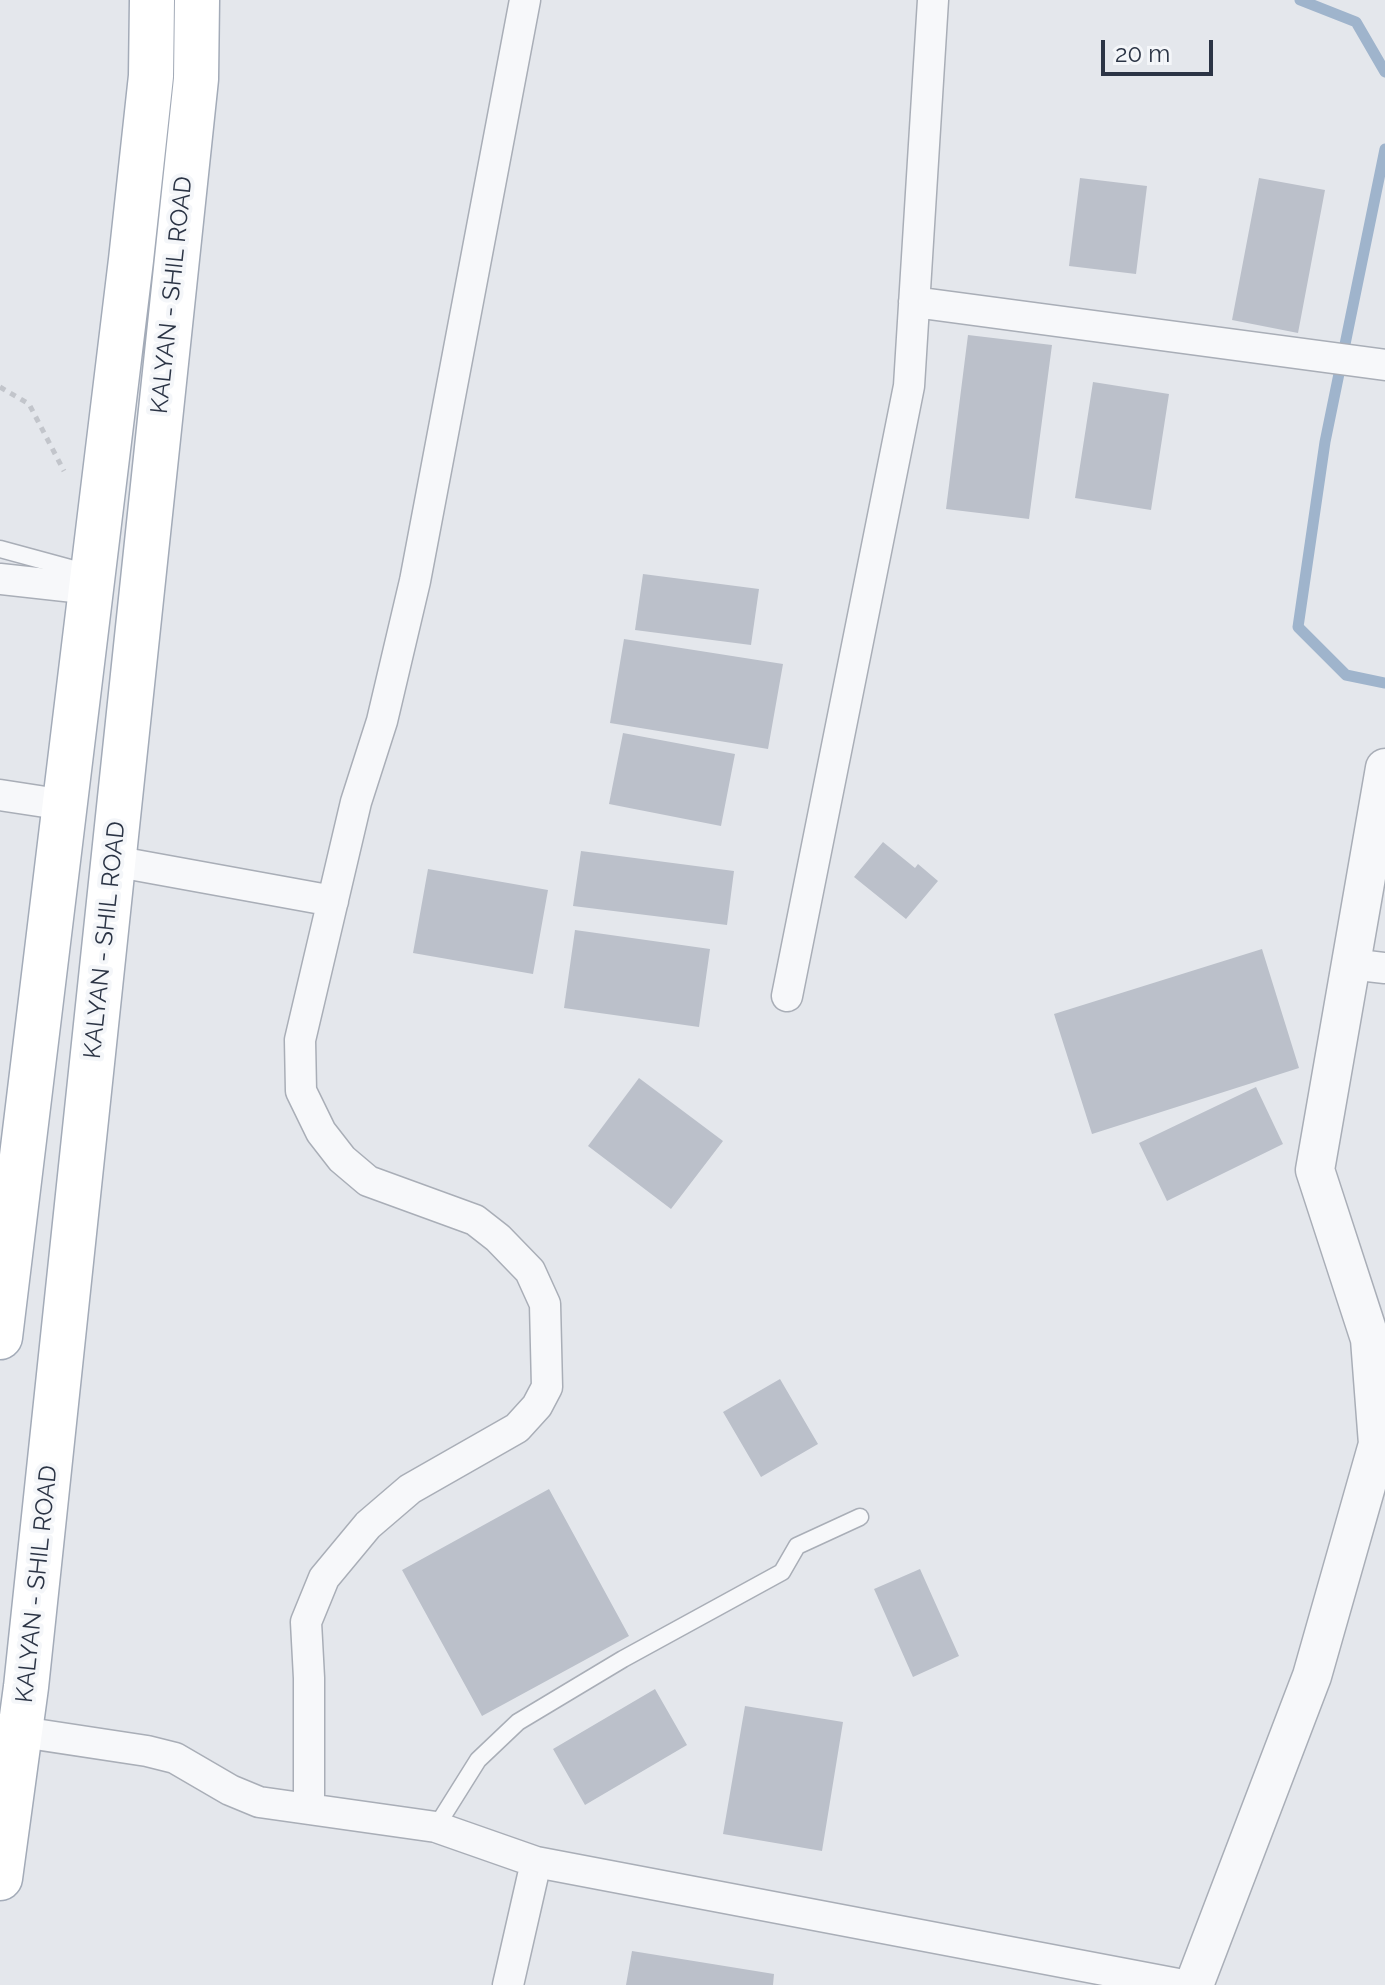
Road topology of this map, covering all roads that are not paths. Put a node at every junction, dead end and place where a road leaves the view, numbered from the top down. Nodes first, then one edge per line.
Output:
1 (152, 0) edge
2 (197, 0) edge
3 (525, 0) edge
4 (933, 0) edge
5 (914, 302) junction
6 (1385, 365) edge
7 (0, 549) edge
8 (0, 579) edge
9 (92, 582) junction
10 (1385, 768) edge
11 (0, 795) edge
12 (65, 805) junction
13 (113, 861) junction
14 (333, 901) junction
15 (1368, 966) edge
16 (787, 996) dead end
17 (0, 1337) edge
18 (860, 1517) dead end
19 (13, 1684) edge
20 (10, 1730) edge
21 (309, 1809) junction
22 (436, 1827) junction
23 (536, 1862) junction
24 (0, 1878) edge
25 (508, 1985) edge
26 (1183, 1985) edge
27 (1194, 1985) edge

1 - 9 main road, KALYAN - SHIL ROAD
2 - 13 main road, KALYAN - SHIL ROAD
3 - 14 street
4 - 5 street
5 - 6 street
5 - 16 street
7 - 9 lane
8 - 9 street
9 - 12 main road, KALYAN - SHIL ROAD
10 - 15 street
11 - 12 street
12 - 17 main road, KALYAN - SHIL ROAD
13 - 14 street
13 - 19 main road, KALYAN - SHIL ROAD
14 - 21 street
15 - 27 street
18 - 22 lane
19 - 20 main road, KALYAN - SHIL ROAD
20 - 21 street
20 - 24 main road, KALYAN - SHIL ROAD
21 - 22 street
22 - 23 street
23 - 25 street
23 - 26 street

